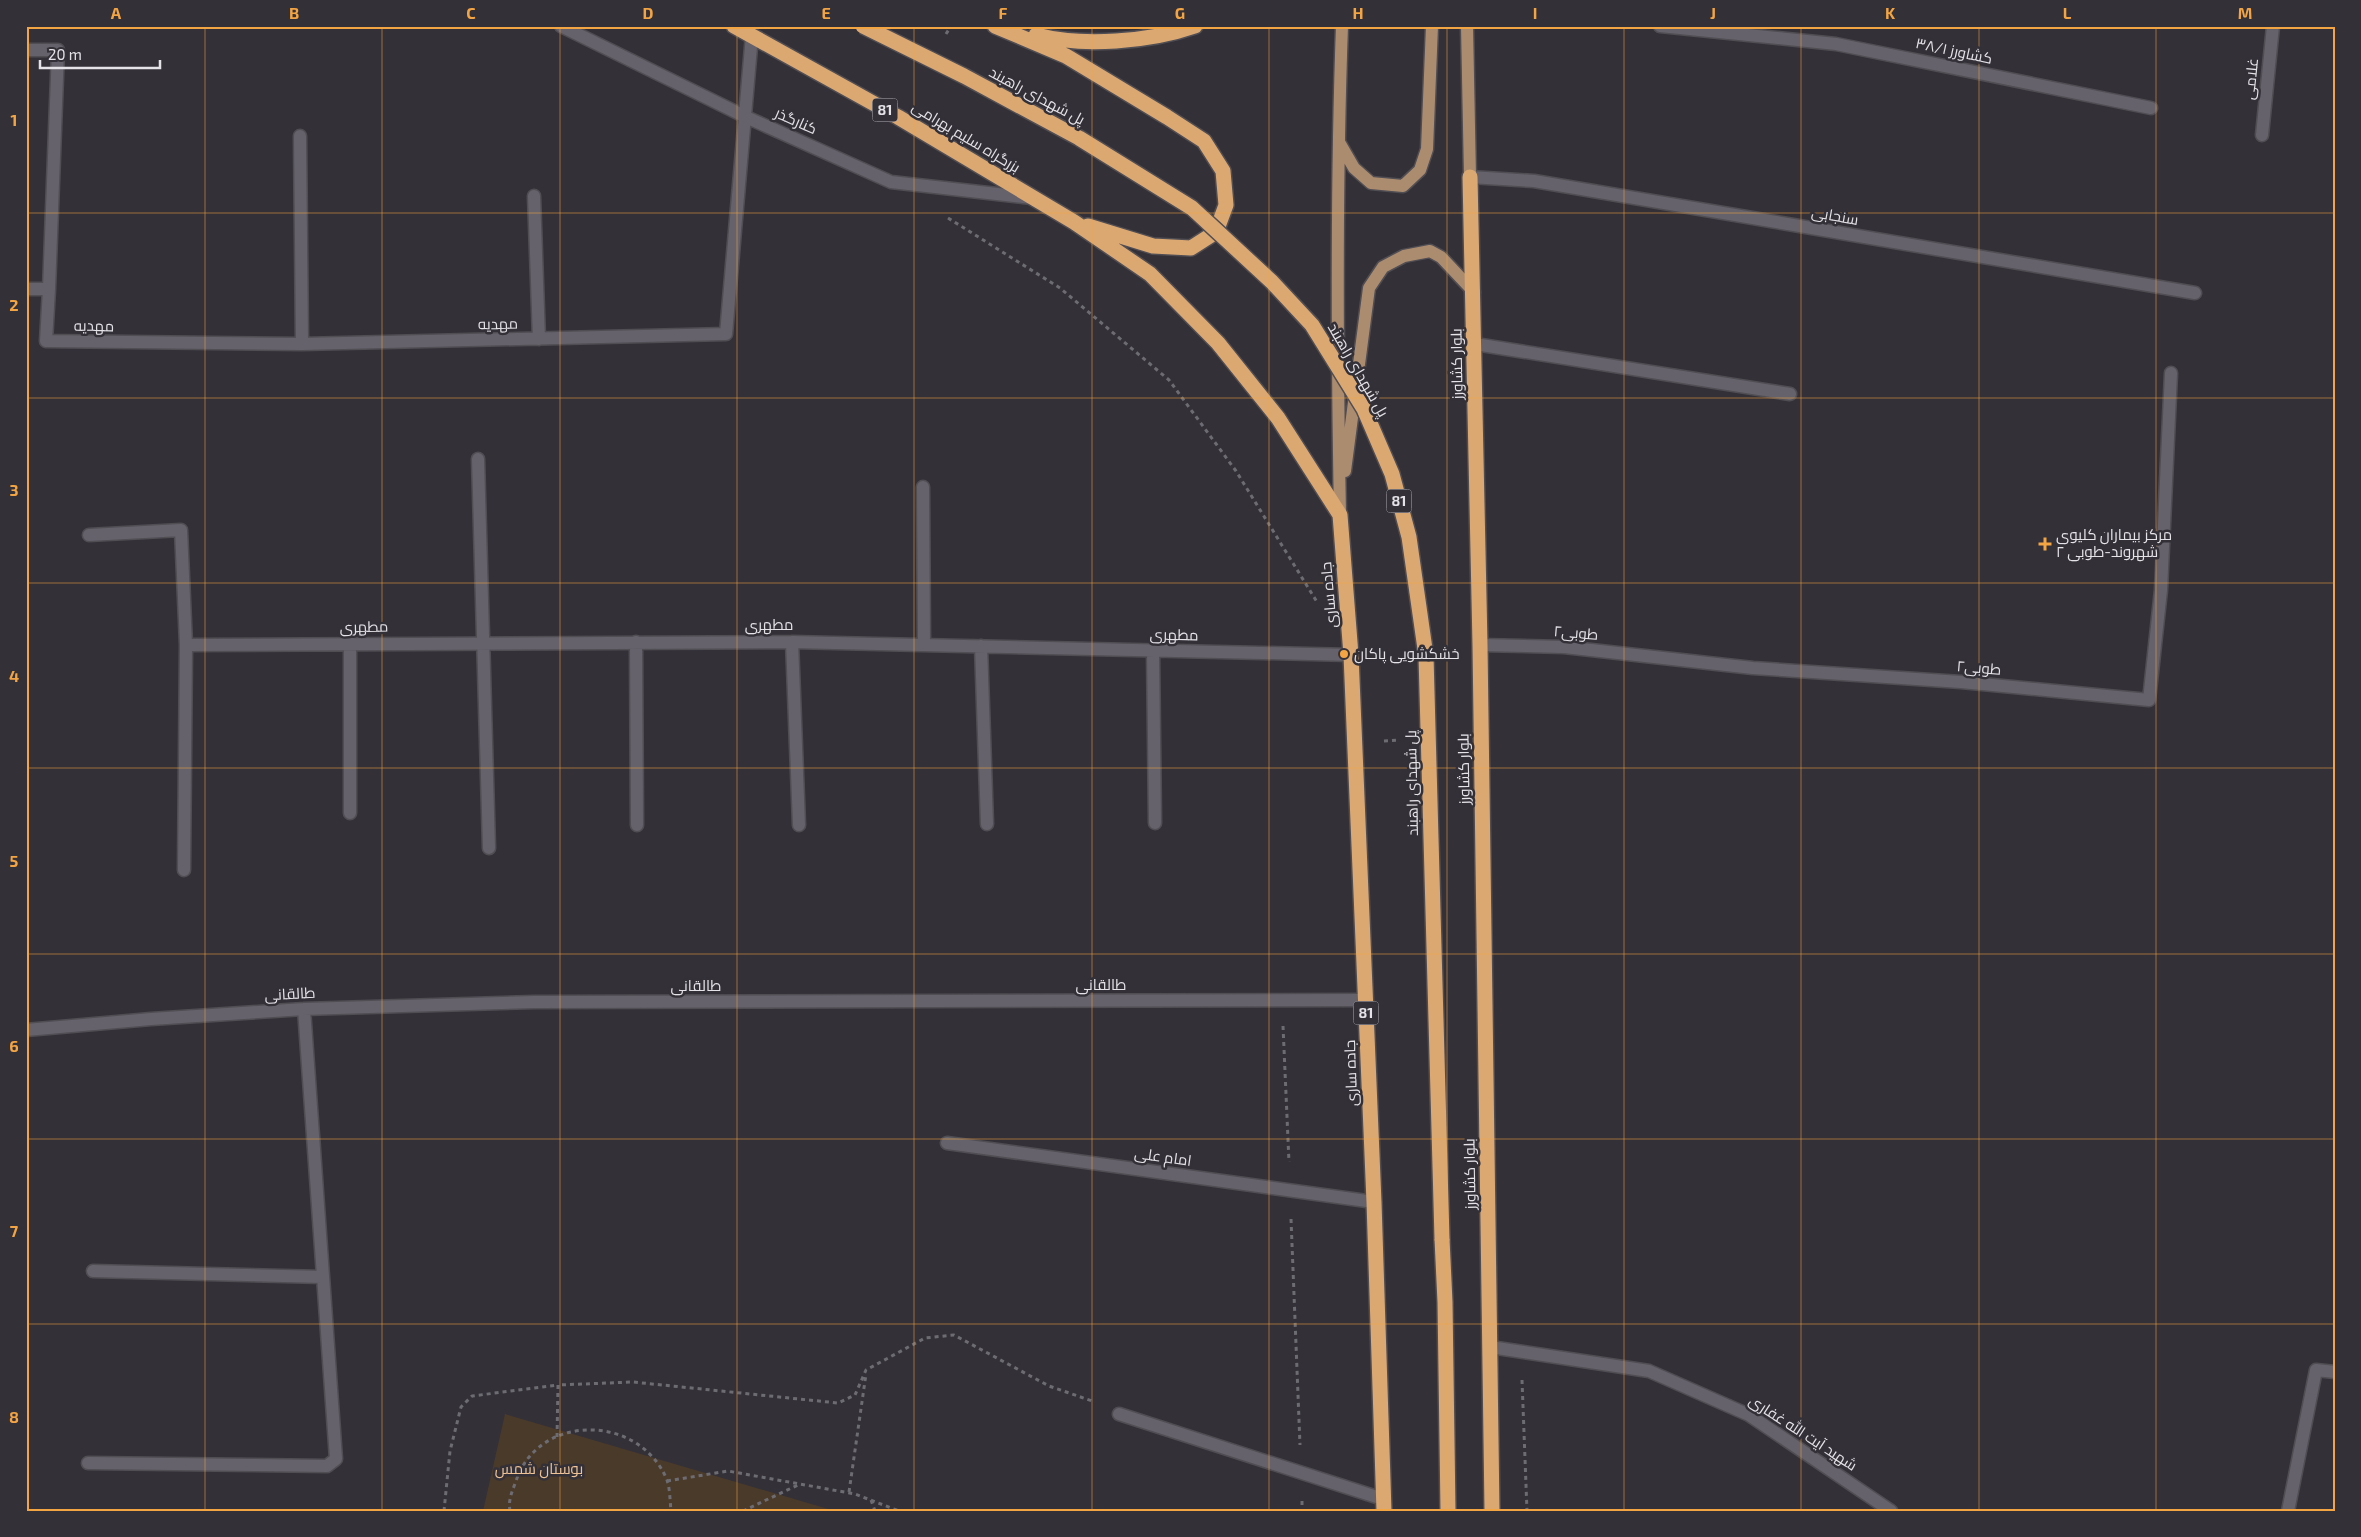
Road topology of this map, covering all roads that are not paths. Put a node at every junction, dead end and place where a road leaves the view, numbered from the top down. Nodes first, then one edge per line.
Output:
1 (561, 26) edge
2 (734, 26) edge
3 (863, 26) edge
4 (995, 26) edge
5 (1001, 26) edge
6 (1195, 26) edge
7 (1342, 26) edge
8 (1432, 26) edge
9 (1467, 26) edge
10 (1660, 26) edge
11 (2273, 26) edge
12 (752, 35) junction
13 (26, 50) edge
14 (2151, 108) dead end
15 (746, 117) junction
16 (2262, 135) dead end
17 (300, 136) dead end
18 (1338, 140) junction
19 (1470, 177) junction
20 (534, 196) dead end
21 (1033, 198) junction
22 (1074, 222) junction
23 (26, 290) edge
24 (49, 290) junction
25 (1474, 292) junction
26 (2195, 294) dead end
27 (538, 339) junction
28 (302, 344) junction
29 (1474, 344) junction
30 (2171, 373) dead end
31 (1790, 394) dead end
32 (478, 459) dead end
33 (924, 487) dead end
34 (1340, 515) junction
35 (89, 535) dead end
36 (484, 642) junction
37 (636, 642) junction
38 (792, 642) junction
39 (350, 643) junction
40 (186, 645) junction
41 (924, 645) junction
42 (1480, 645) junction
43 (981, 646) junction
44 (1153, 651) junction
45 (1351, 655) junction
46 (350, 812) dead end
47 (1155, 823) dead end
48 (987, 824) dead end
49 (637, 825) dead end
50 (799, 825) dead end
51 (489, 848) dead end
52 (184, 870) dead end
53 (1366, 1000) junction
54 (304, 1010) junction
55 (26, 1030) edge
56 (947, 1144) dead end
57 (1374, 1202) junction
58 (93, 1272) dead end
59 (322, 1277) junction
60 (1490, 1347) junction
61 (2335, 1372) edge
62 (1119, 1414) road end
63 (88, 1463) dead end
64 (1383, 1505) edge
65 (1448, 1511) edge
66 (1492, 1511) edge
67 (1891, 1511) edge
68 (2288, 1511) edge

1 - 15 street, کنارگذر
2 - 12 highway, بزرگراه سلیم بهرامی / 81
3 - 65 highway, پل شهدای راهبند / 81, bridge
4 - 22 highway
5 - 6 highway
7 - 18 main road
8 - 18 main road
9 - 19 main road, بلوار کشاورز
10 - 14 street, کشاورز ۳۸/۱
11 - 16 street, غلامی
12 - 15 street, مهدیه
12 - 21 highway, بزرگراه سلیم بهرامی / 81
13 - 24 street
15 - 21 street, کنارگذر
15 - 27 street, مهدیه
17 - 28 street
18 - 34 main road
19 - 25 highway, بلوار کشاورز
19 - 26 street, سنجابی
20 - 27 street
21 - 22 highway, بزرگراه سلیم بهرامی / 81
22 - 34 highway, 81
23 - 24 street
24 - 28 street, مهدیه
25 - 29 highway, بلوار کشاورز
25 - 34 main road
27 - 28 street, مهدیه
29 - 31 street
29 - 42 highway, بلوار کشاورز
30 - 42 street, طوبی۲
32 - 36 street
33 - 41 street
34 - 45 highway, جاده ساری / 81
35 - 40 street
36 - 37 street, مطهری
36 - 39 street, مطهری
36 - 51 street
37 - 38 street, مطهری
37 - 49 street
38 - 41 street, مطهری
38 - 50 street
39 - 40 street, مطهری
39 - 46 street
40 - 52 street
41 - 43 street, مطهری
42 - 60 highway, بلوار کشاورز
43 - 44 street, مطهری
43 - 48 street
44 - 45 street, مطهری
44 - 47 street
45 - 53 highway, جاده ساری / 81
53 - 54 street, طالقانی
53 - 57 highway, جاده ساری / 81
54 - 55 street, طالقانی
54 - 59 street
56 - 57 street, امام علی
57 - 64 highway, جاده ساری / 81
58 - 59 street
59 - 63 street
60 - 66 highway, بلوار کشاورز
60 - 67 street, شهید آیت الله غفاری
61 - 68 street
62 - 64 street

